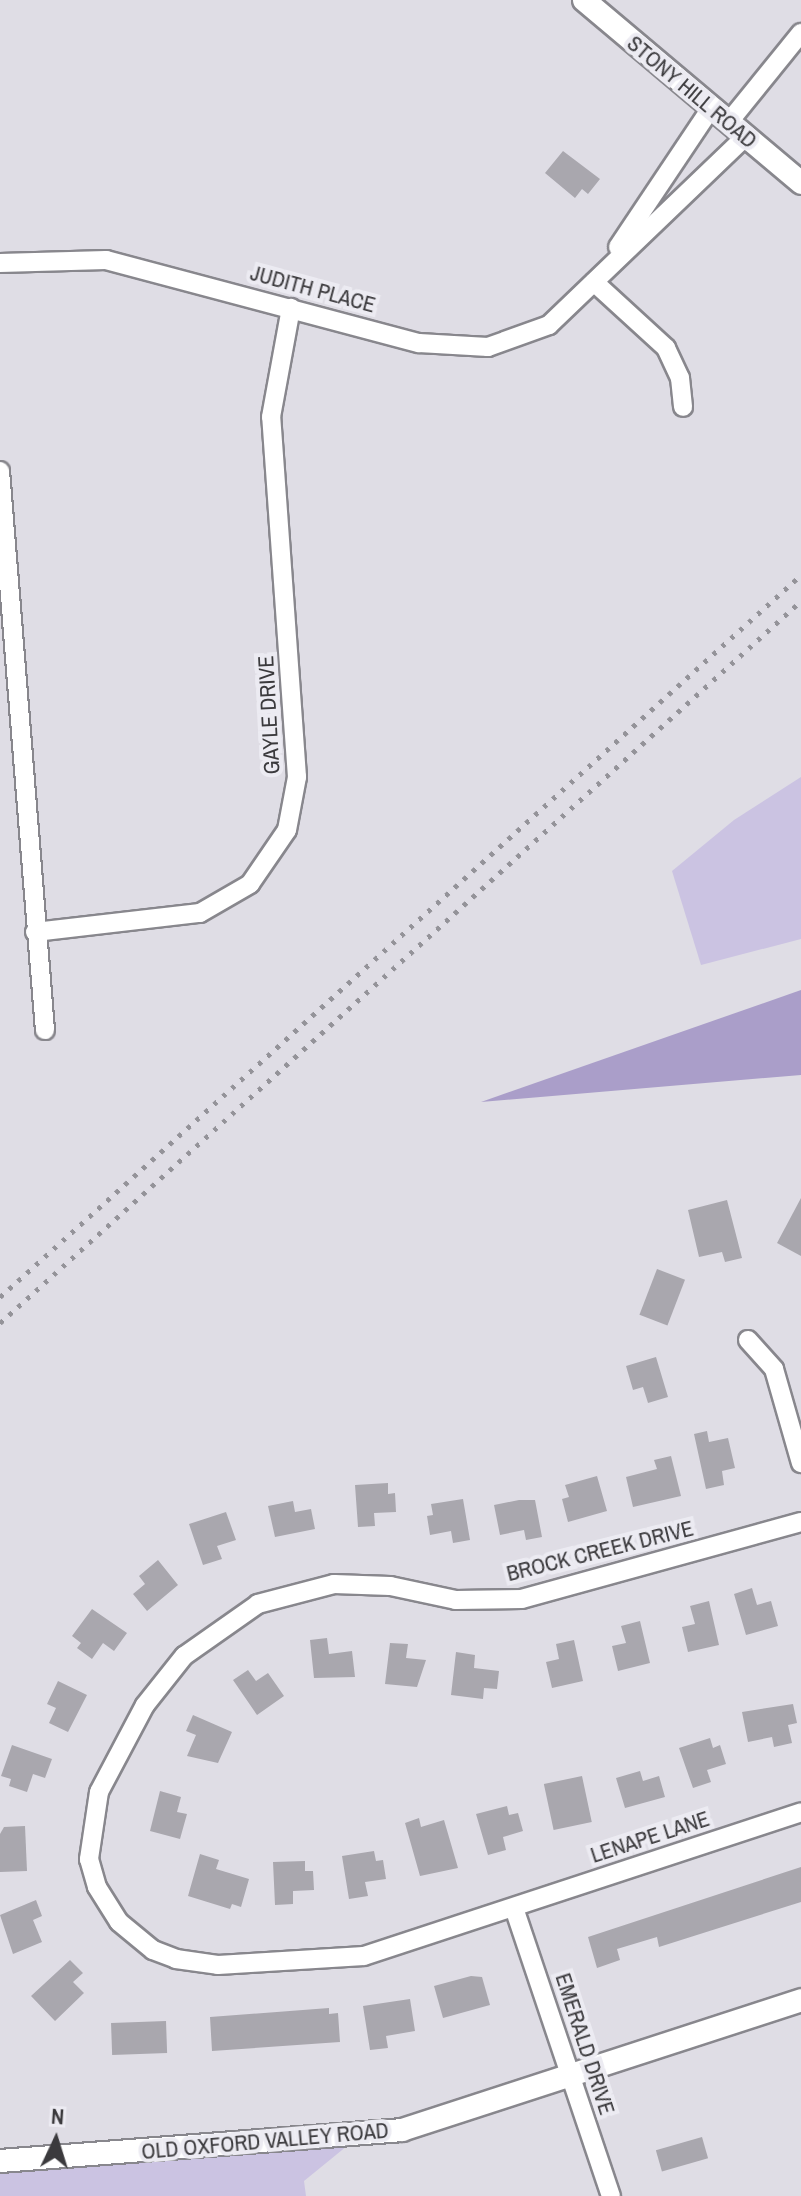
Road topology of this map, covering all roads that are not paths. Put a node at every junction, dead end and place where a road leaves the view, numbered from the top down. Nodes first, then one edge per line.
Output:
1 (584, 0) edge
2 (801, 33) edge
3 (728, 123) junction
4 (801, 183) edge
5 (0, 263) edge
6 (594, 282) junction
7 (291, 308) junction
8 (683, 407) dead end
9 (0, 471) edge
10 (35, 932) junction
11 (45, 1030) dead end
12 (748, 1340) dead end
13 (801, 1463) edge
14 (801, 1522) edge
15 (801, 1812) edge
16 (514, 1908) junction
17 (801, 2000) edge
18 (571, 2077) junction
19 (0, 2161) edge
20 (611, 2196) edge

1 - 3 street, STONY HILL ROAD
2 - 3 street
3 - 4 street, STONY HILL ROAD
3 - 6 street, JUDITH PLACE
3 - 6 street, JUDITH PLACE
5 - 7 street, JUDITH PLACE
6 - 7 street, JUDITH PLACE
6 - 8 street
7 - 10 street, GAYLE DRIVE
9 - 10 street
10 - 11 street
12 - 13 street
14 - 16 street, BROCK CREEK DRIVE
15 - 16 street, LENAPE LANE
16 - 18 street, EMERALD DRIVE
17 - 18 street, OLD OXFORD VALLEY ROAD
18 - 19 street, OLD OXFORD VALLEY ROAD
18 - 20 street, EMERALD DRIVE

